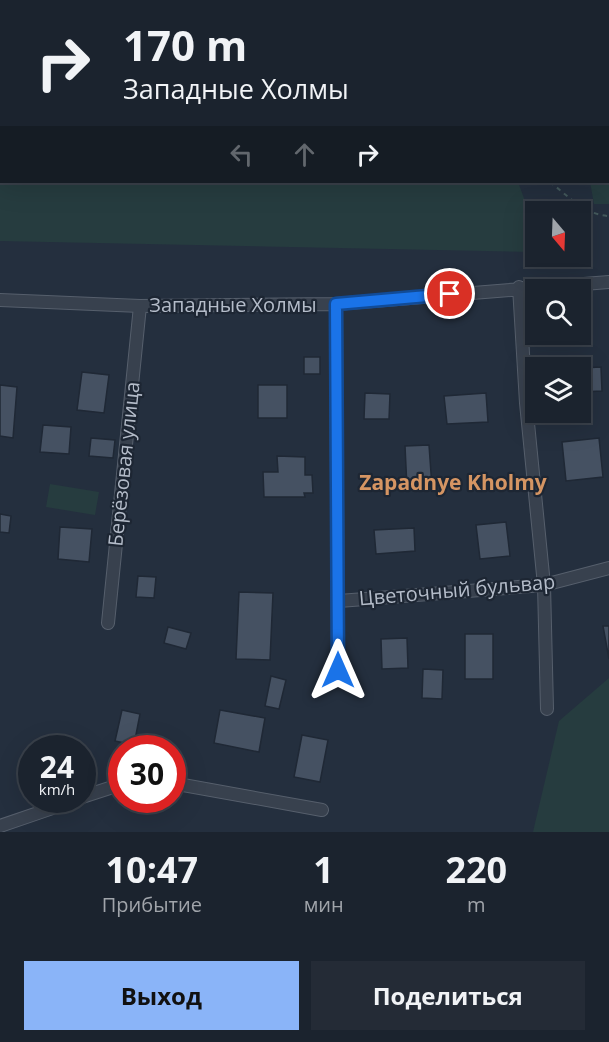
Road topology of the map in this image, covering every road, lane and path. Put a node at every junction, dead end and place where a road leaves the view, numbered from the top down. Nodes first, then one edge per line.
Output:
1 (551, 183) edge
2 (609, 216) edge
3 (609, 282) edge
4 (519, 287) junction
5 (0, 300) edge
6 (336, 304) junction
7 (140, 306) junction
8 (609, 568) edge
9 (544, 585) junction
10 (339, 601) junction
11 (108, 623) dead end
12 (338, 670) dead end
13 (548, 709) dead end
14 (186, 786) edge
15 (322, 810) dead end
16 (38, 813) edge
17 (0, 826) edge

1 - 2 path
3 - 4 street, Западные Холмы
4 - 6 street, Западные Холмы
4 - 9 street
5 - 7 street, Западные Холмы
6 - 7 street, Западные Холмы
6 - 10 street
7 - 11 street, Берёзовая улица
8 - 9 street, Цветочный бульвар
9 - 10 street, Цветочный бульвар
9 - 13 street
10 - 12 street
14 - 15 street
16 - 17 street

